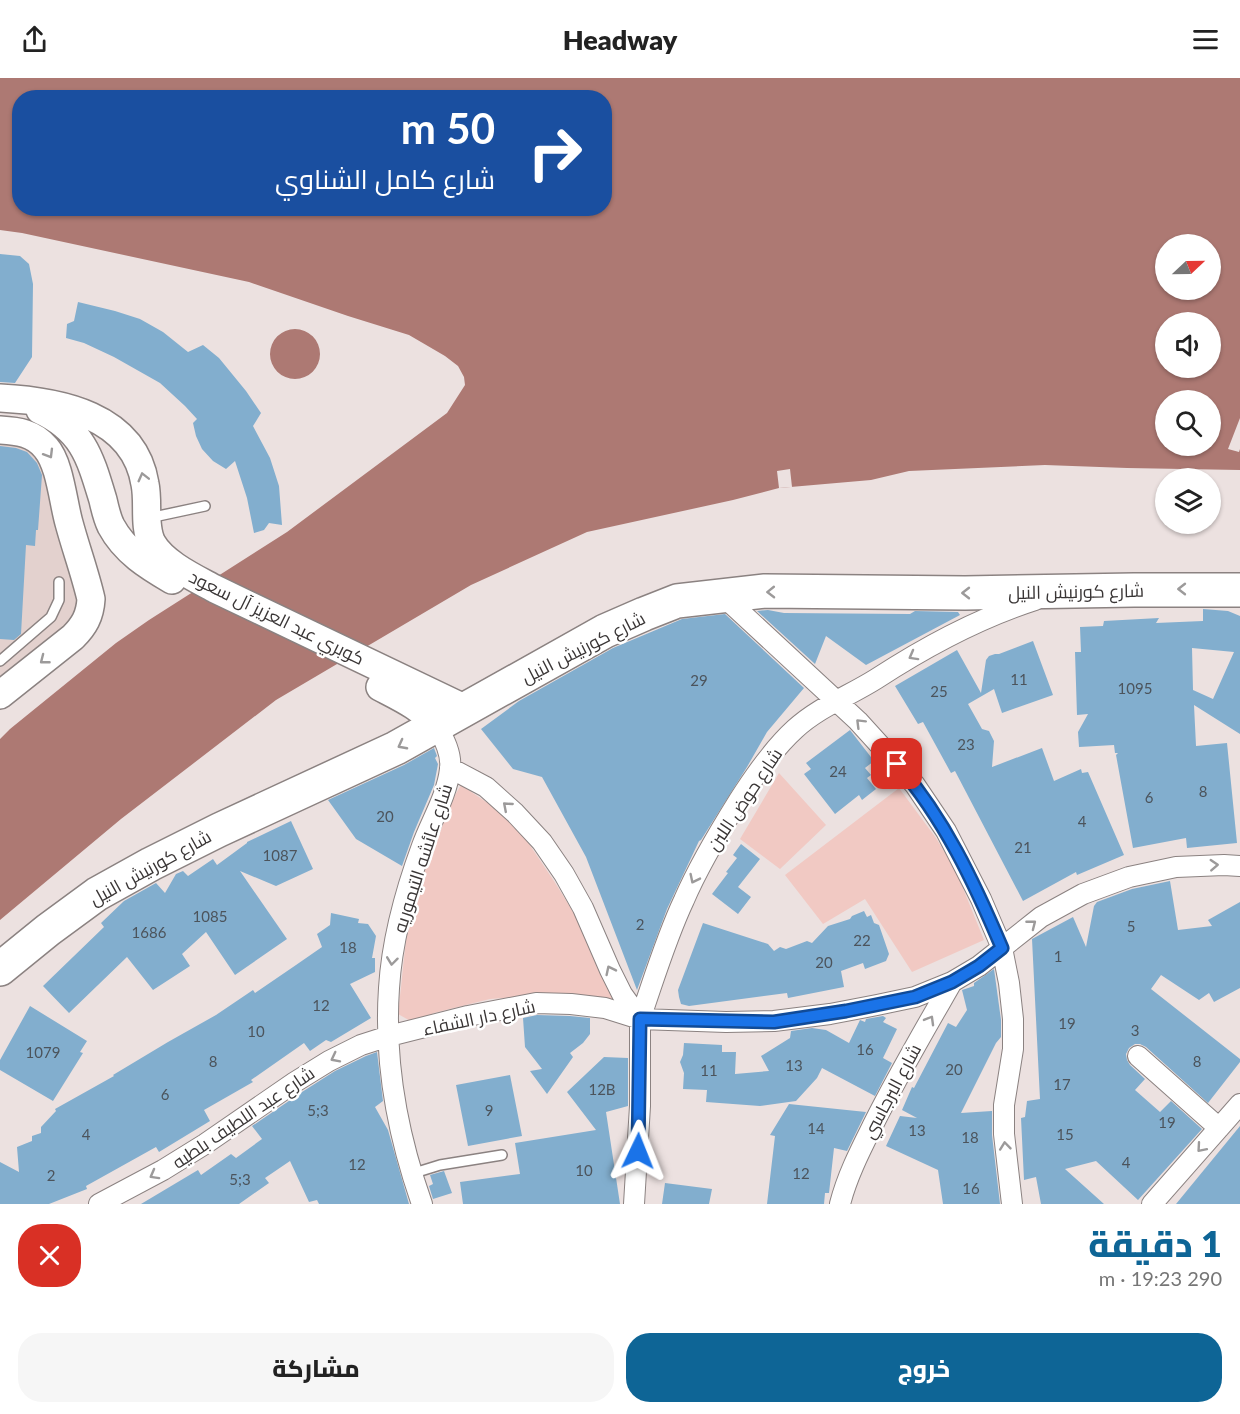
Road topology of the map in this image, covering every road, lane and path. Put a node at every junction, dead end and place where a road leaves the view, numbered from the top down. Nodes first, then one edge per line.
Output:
1 (0, 398) edge
2 (0, 404) edge
3 (102, 421) junction
4 (0, 430) edge
5 (77, 437) junction
6 (205, 506) dead end
7 (147, 519) junction
8 (110, 524) junction
9 (173, 572) junction
10 (59, 582) dead end
11 (1240, 590) edge
12 (1063, 591) junction
13 (723, 596) junction
14 (0, 661) edge
15 (407, 691) junction
16 (0, 695) edge
17 (837, 701) junction
18 (466, 709) junction
19 (437, 726) junction
20 (450, 768) junction
21 (1240, 866) edge
22 (1002, 948) junction
23 (3, 972) edge
24 (952, 982) junction
25 (640, 1019) junction
26 (389, 1036) junction
27 (1138, 1056) dead end
28 (1240, 1104) edge
29 (1219, 1128) junction
30 (502, 1155) dead end
31 (411, 1174) junction
32 (99, 1204) edge
33 (422, 1204) edge
34 (634, 1204) edge
35 (840, 1204) edge
36 (1012, 1204) edge
37 (1152, 1204) edge

1 - 3 main road, كوبري عبد العزيز آل سعود
2 - 5 main road, كوبري عبد العزيز آل سعود
3 - 5 main road
7 -> 3 main road, كوبري عبد العزيز آل سعود
4 -> 16 main road
5 - 8 main road, كوبري عبد العزيز آل سعود
6 - 7 lane
7 - 8 main road
7 - 9 main road, كوبري عبد العزيز آل سعود
8 - 9 main road, كوبري عبد العزيز آل سعود
9 - 15 main road, كوبري عبد العزيز آل سعود
10 - 14 lane
11 -> 12 highway, شارع كورنيش النيل
12 -> 13 highway, شارع كورنيش النيل
12 -> 17 street, شارع حوض اللبن
13 - 17 street
13 - 18 highway, شارع كورنيش النيل
15 - 18 main road, كوبري عبد العزيز آل سعود
15 - 19 main road, كوبري عبد العزيز آل سعود
22 -> 17 street
17 -> 25 street, شارع حوض اللبن
18 - 19 highway, شارع كورنيش النيل
19 - 20 street, شارع عائشه التيموريه
19 -> 23 highway, شارع كورنيش النيل
25 -> 20 street
20 -> 26 street, شارع عائشه التيموريه
22 -> 21 street, شارع دار الشفاء
22 - 24 street, شارع دار الشفاء
36 -> 22 street
24 - 25 street, شارع دار الشفاء
35 -> 24 street, شارع البرجاسي
25 - 26 street, شارع دار الشفاء
25 - 34 street, شارع حوض اللبن
26 - 31 street, شارع عائشه التيموريه
26 -> 32 street, شارع عبد اللطيف بلطيه
27 - 29 street
28 - 29 street
29 -> 37 street
30 - 31 lane
31 - 33 street, شارع عائشه التيموريه

